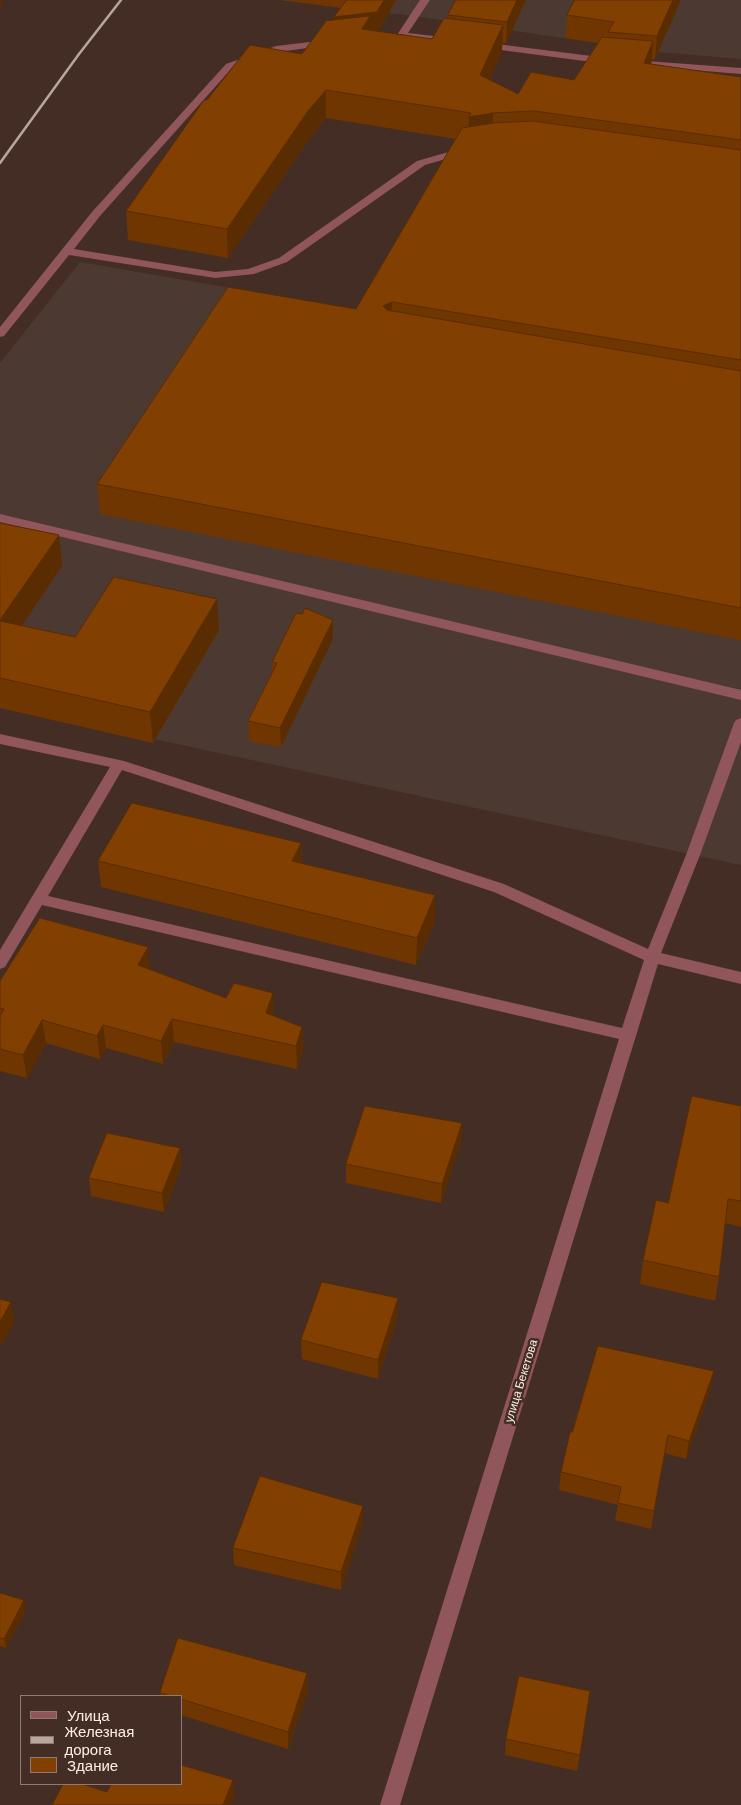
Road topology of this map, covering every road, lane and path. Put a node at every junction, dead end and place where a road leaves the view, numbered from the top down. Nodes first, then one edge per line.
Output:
1 (425, 0) edge
2 (334, 42) edge
3 (741, 71) edge
4 (475, 149) edge
5 (67, 251) junction
6 (0, 334) edge
7 (0, 518) edge
8 (741, 695) edge
9 (741, 722) edge
10 (0, 739) edge
11 (119, 764) junction
12 (38, 900) junction
13 (652, 957) junction
14 (0, 963) edge
15 (741, 978) edge
16 (628, 1035) junction
17 (390, 1805) edge

1 - 3 street
2 - 5 street
4 - 5 street
5 - 6 street
7 - 8 street
9 - 13 street, улица Бекетова
10 - 11 street
11 - 12 street
11 - 13 street
12 - 14 street
12 - 16 street
13 - 15 street
13 - 16 street, улица Бекетова
16 - 17 street, улица Бекетова

